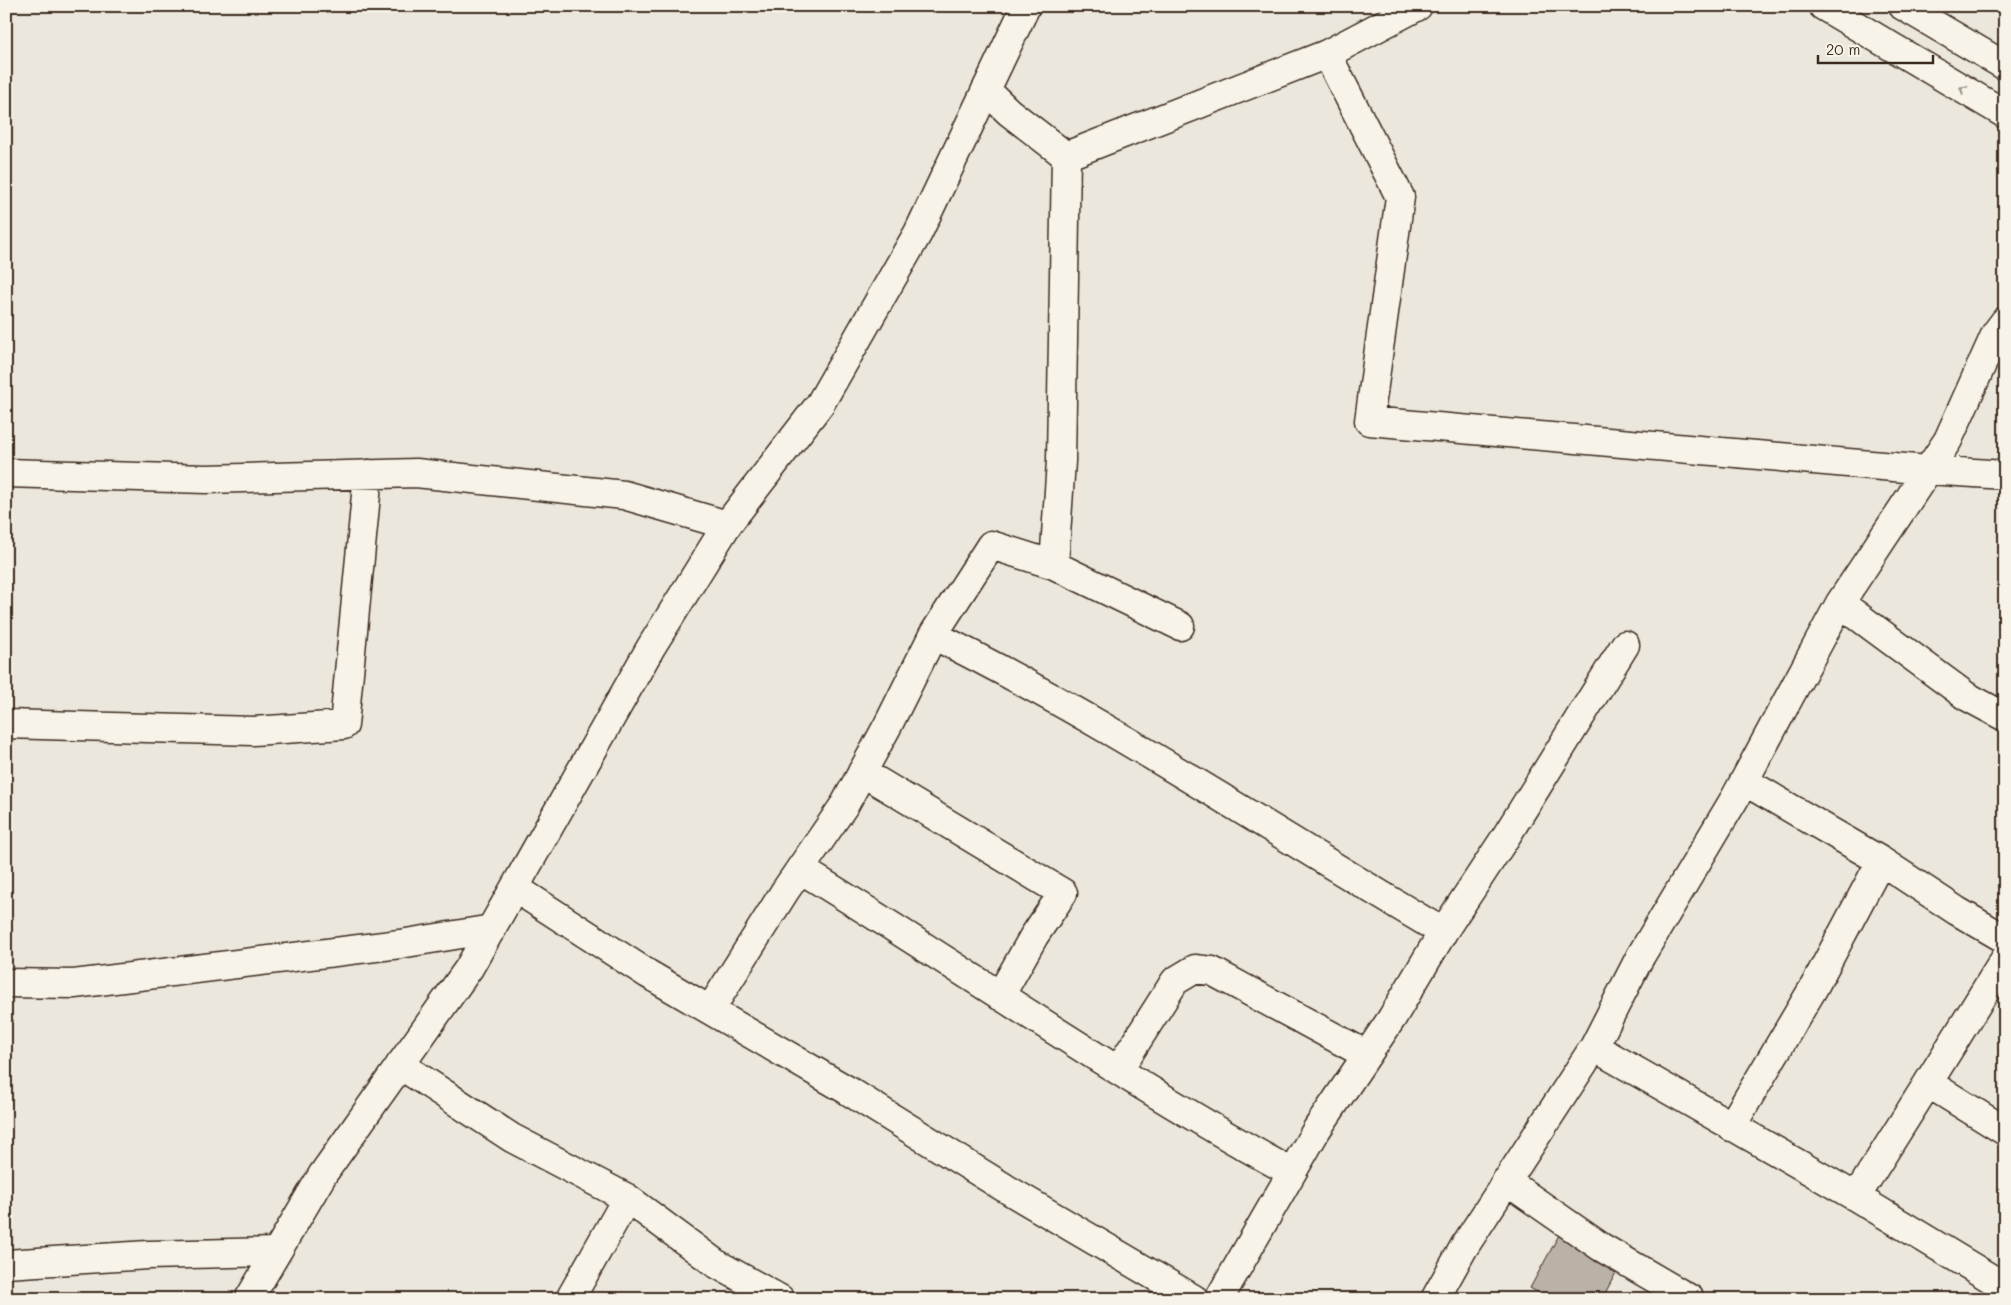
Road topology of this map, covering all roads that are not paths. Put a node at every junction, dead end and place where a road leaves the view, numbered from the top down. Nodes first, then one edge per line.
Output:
1 (1026, 6) edge
2 (1418, 6) edge
3 (1823, 6) edge
4 (1903, 6) edge
5 (1327, 54) junction
6 (2005, 66) edge
7 (986, 90) junction
8 (2005, 114) edge
9 (1066, 156) junction
10 (2005, 321) edge
11 (1928, 470) junction
12 (6, 473) edge
13 (368, 474) junction
14 (2005, 475) edge
15 (727, 525) junction
16 (1054, 564) junction
17 (1840, 603) junction
18 (1180, 626) dead end
19 (932, 635) junction
20 (1625, 645) dead end
21 (2005, 717) edge
22 (6, 724) edge
23 (862, 772) junction
24 (1744, 781) junction
25 (1881, 861) junction
26 (800, 869) junction
27 (515, 888) junction
28 (492, 929) junction
29 (1443, 932) junction
30 (2005, 939) edge
31 (2005, 959) edge
32 (6, 983) edge
33 (1000, 996) junction
34 (710, 1010) junction
35 (1594, 1047) junction
36 (1367, 1055) junction
37 (400, 1065) junction
38 (1119, 1069) junction
39 (1928, 1083) junction
40 (1732, 1127) junction
41 (2005, 1131) edge
42 (1292, 1172) junction
43 (1506, 1181) junction
44 (1856, 1197) junction
45 (627, 1198) junction
46 (275, 1252) junction
47 (6, 1264) edge
48 (2005, 1287) edge
49 (249, 1299) edge
50 (570, 1299) edge
51 (780, 1299) edge
52 (1194, 1299) edge
53 (1219, 1299) edge
54 (1435, 1299) edge
55 (1690, 1299) edge
56 (1997, 1299) edge

1 - 7 main road
2 - 5 main road
8 -> 3 main road
4 - 6 main road
5 - 9 main road
5 - 11 main road
7 - 9 main road
7 - 15 main road
9 - 16 main road
10 - 11 main road
11 - 14 main road
11 - 17 main road
12 - 13 main road
13 - 15 main road
13 - 22 main road
15 - 27 main road
16 - 18 main road
16 - 19 main road
17 - 21 main road
17 - 24 main road
19 - 23 main road
19 - 29 main road
20 - 29 main road
23 - 26 main road
23 - 33 main road
24 - 25 main road
24 - 35 main road
25 - 30 main road
25 - 40 main road
26 - 33 main road
26 - 34 main road
27 - 28 main road
27 - 34 main road
28 - 32 main road
28 - 37 main road
29 - 36 main road
31 - 39 main road
33 - 38 main road
34 - 52 main road
35 - 40 main road
35 - 43 main road
36 - 38 main road
36 - 42 main road
37 - 45 main road
37 - 46 main road
38 - 42 main road
39 - 41 main road
39 - 44 main road
40 - 44 main road
42 - 53 main road
43 - 54 main road
43 - 55 main road
44 - 48 main road
45 - 50 main road
45 - 51 main road
46 - 47 main road
46 - 49 main road
48 - 56 main road

